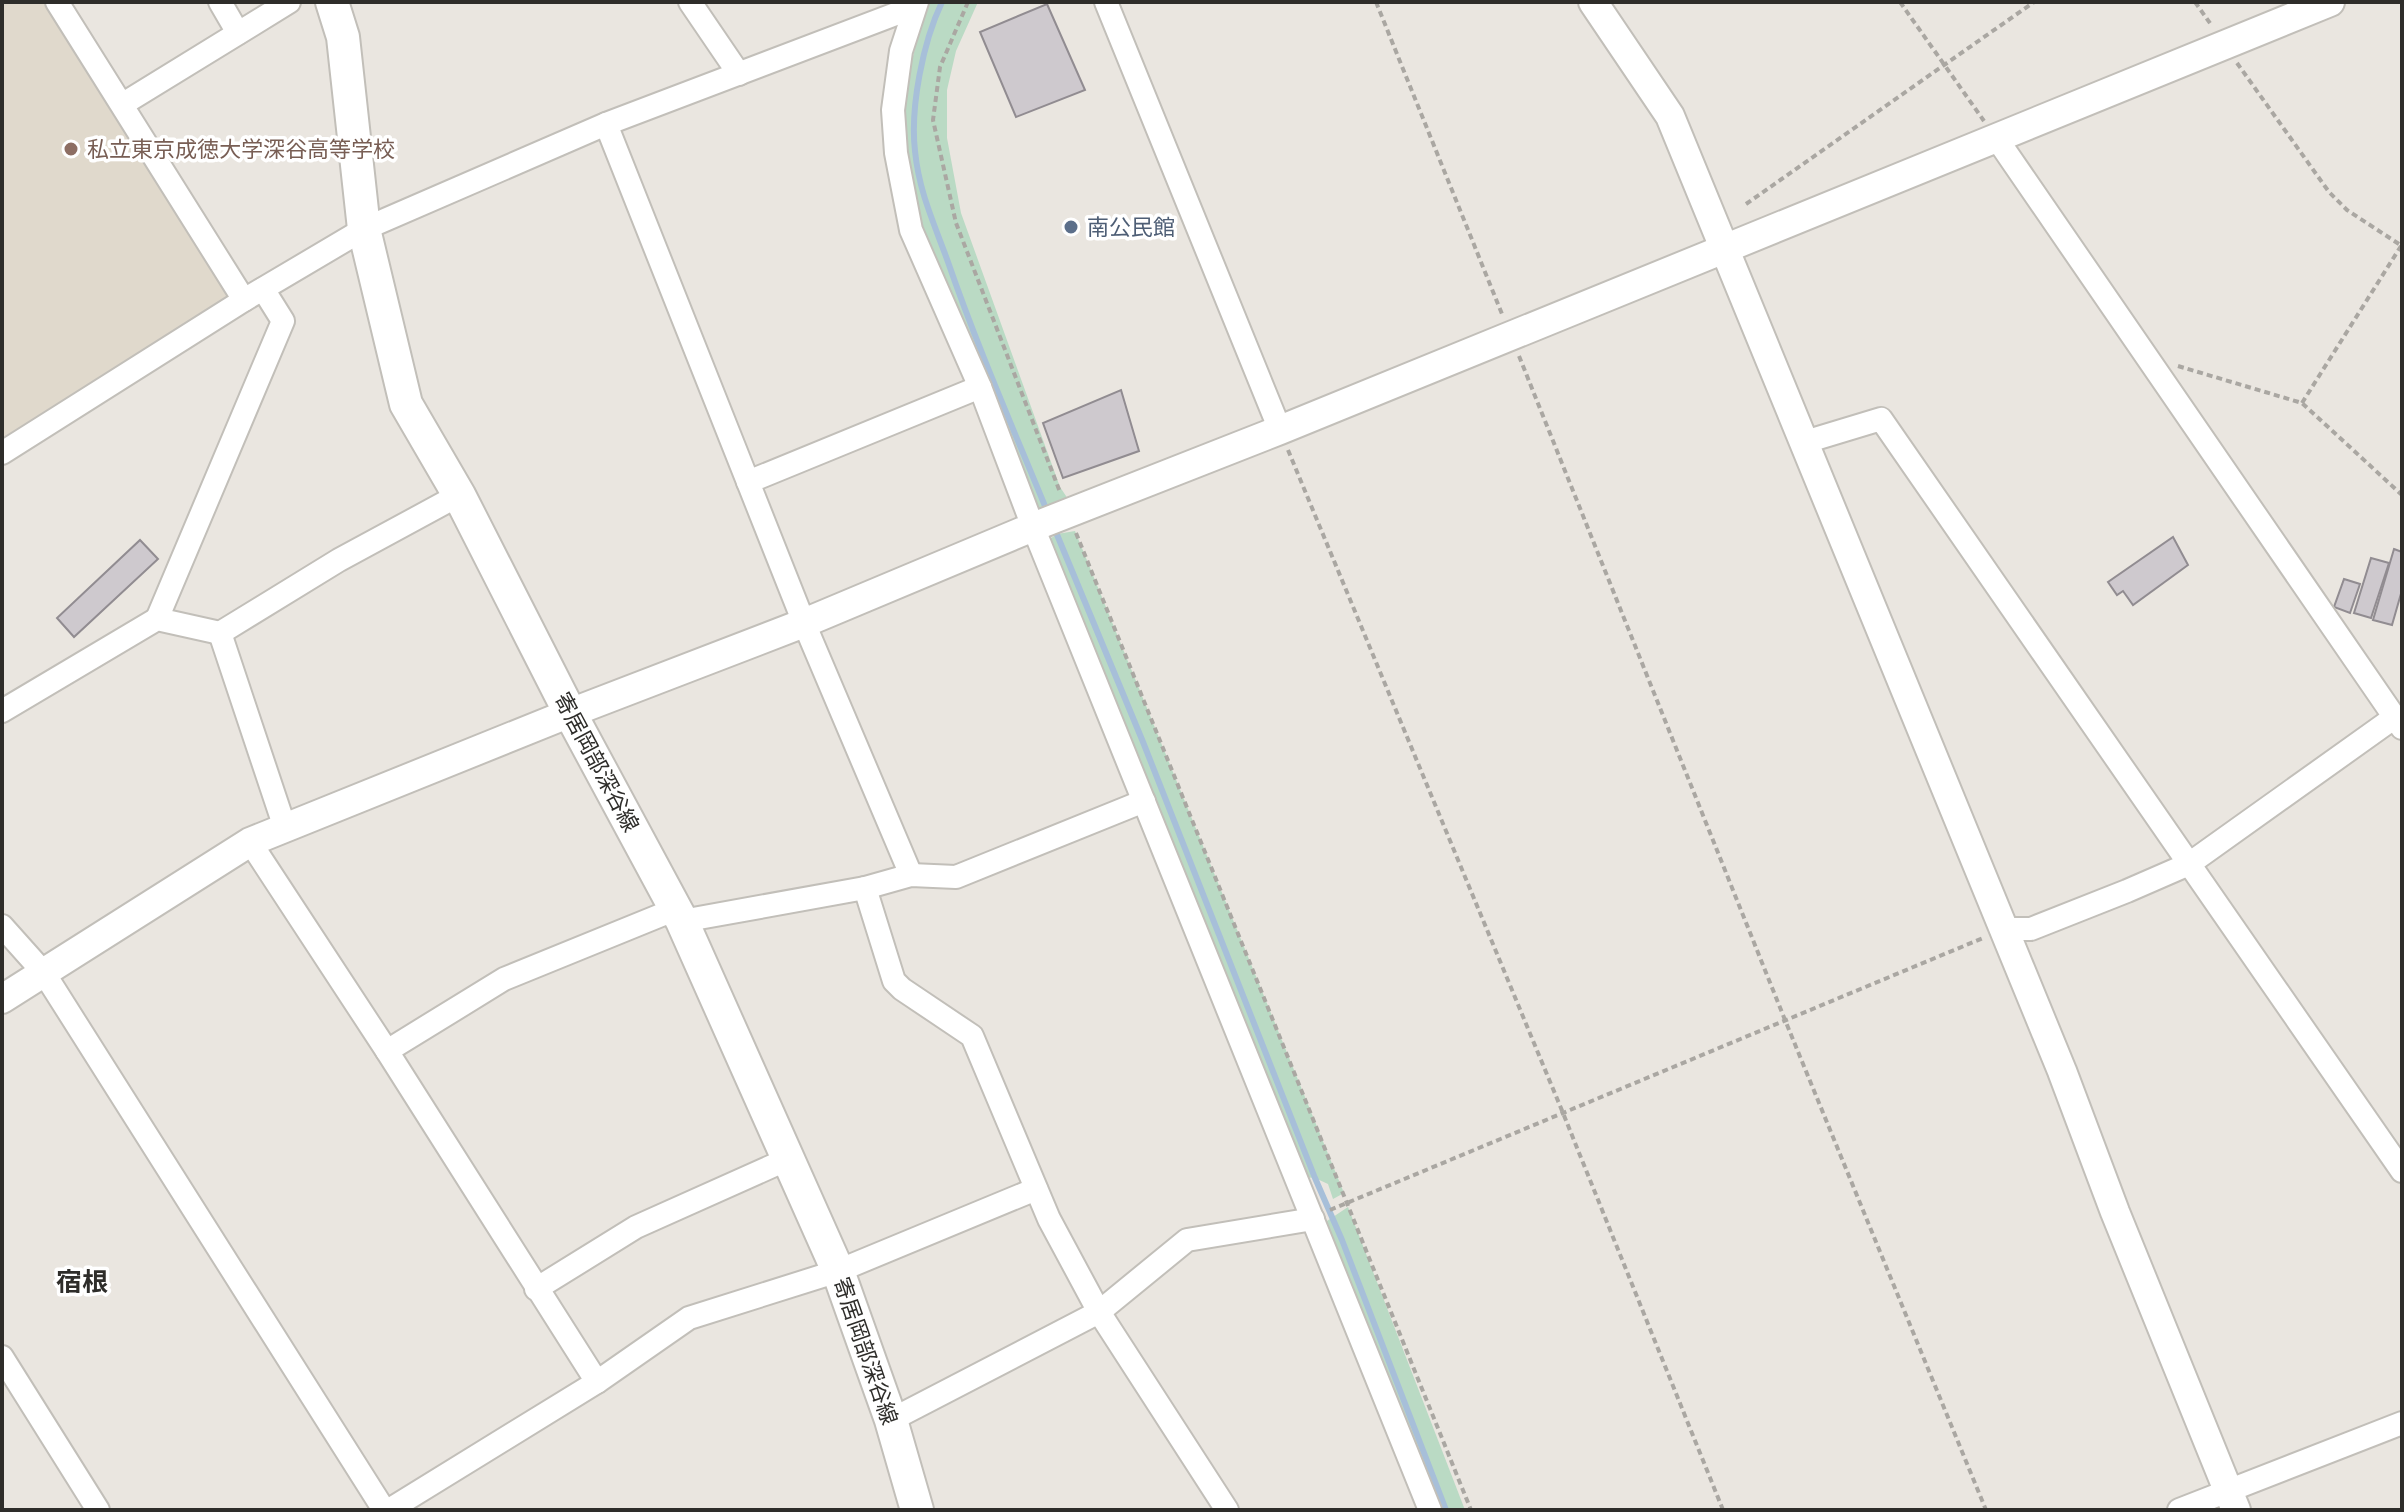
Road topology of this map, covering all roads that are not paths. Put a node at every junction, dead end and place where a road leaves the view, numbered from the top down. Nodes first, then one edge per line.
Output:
1 (57, 2) edge
2 (220, 2) edge
3 (289, 2) edge
4 (332, 2) edge
5 (690, 2) edge
6 (1106, 2) edge
7 (1593, 2) edge
8 (2330, 2) edge
9 (915, 4) edge
10 (238, 33) junction
11 (739, 74) junction
12 (123, 104) junction
13 (606, 124) junction
14 (1997, 139) junction
15 (364, 229) junction
16 (1726, 248) junction
17 (254, 294) junction
18 (980, 387) junction
19 (1280, 430) junction
20 (1805, 442) junction
21 (2, 453) edge
22 (748, 482) junction
23 (459, 495) junction
24 (1033, 527) junction
25 (157, 619) junction
26 (804, 623) junction
27 (220, 633) junction
28 (2, 711) edge
29 (570, 713) junction
30 (2398, 723) edge
31 (1144, 801) junction
32 (285, 828) junction
33 (250, 842) junction
34 (2189, 864) junction
35 (911, 875) junction
36 (865, 888) junction
37 (679, 915) junction
38 (2, 926) edge
39 (2004, 929) junction
40 (44, 973) junction
41 (2, 999) edge
42 (387, 1051) junction
43 (788, 1159) junction
44 (2402, 1171) edge
45 (1036, 1189) junction
46 (1313, 1219) junction
47 (838, 1271) junction
48 (536, 1289) junction
49 (1099, 1312) junction
50 (2, 1357) edge
51 (597, 1382) junction
52 (891, 1420) junction
53 (2402, 1423) edge
54 (2232, 1500) edge
55 (98, 1510) edge
56 (386, 1510) edge
57 (917, 1510) edge
58 (1227, 1510) edge
59 (1430, 1510) edge
60 (2179, 1510) edge

1 - 12 street
2 - 10 street
3 - 10 street
4 - 15 main road, 寄居岡部深谷線
5 - 11 street
6 - 19 street
7 - 16 street
8 - 14 street
9 - 11 street
9 - 18 street
10 - 12 street
11 - 13 street
12 - 17 street
13 - 15 street
13 - 22 street
14 - 16 street
14 - 30 street
15 - 17 street
15 - 23 main road, 寄居岡部深谷線
16 - 19 street
16 - 20 street
17 - 21 street
17 - 25 street
18 - 22 street
18 - 24 street
19 - 24 street
20 - 34 street
20 - 39 street
22 - 26 street
23 - 27 street
23 - 29 main road, 寄居岡部深谷線
24 - 26 street
24 - 31 street
25 - 27 street
25 - 28 street
26 - 29 street
26 - 35 street
27 - 32 street
29 - 32 street
29 - 37 main road, 寄居岡部深谷線
30 - 34 street
31 - 35 street
31 - 46 street
32 - 33 street
33 - 40 street
33 - 42 street
34 - 39 street
34 - 44 street
35 - 36 street
36 - 37 street
36 - 45 street
37 - 42 street
37 - 43 main road, 寄居岡部深谷線
38 - 40 street
39 - 54 street
40 - 41 street
40 - 56 street
42 - 48 street
43 - 47 main road, 寄居岡部深谷線
43 - 48 street
45 - 47 street
45 - 49 street
46 - 49 street
46 - 59 street
47 - 51 street
47 - 52 main road, 寄居岡部深谷線
48 - 51 street
49 - 52 street
49 - 58 street
50 - 55 street
51 - 56 street
52 - 57 main road, 寄居岡部深谷線
53 - 54 street
54 - 60 street

